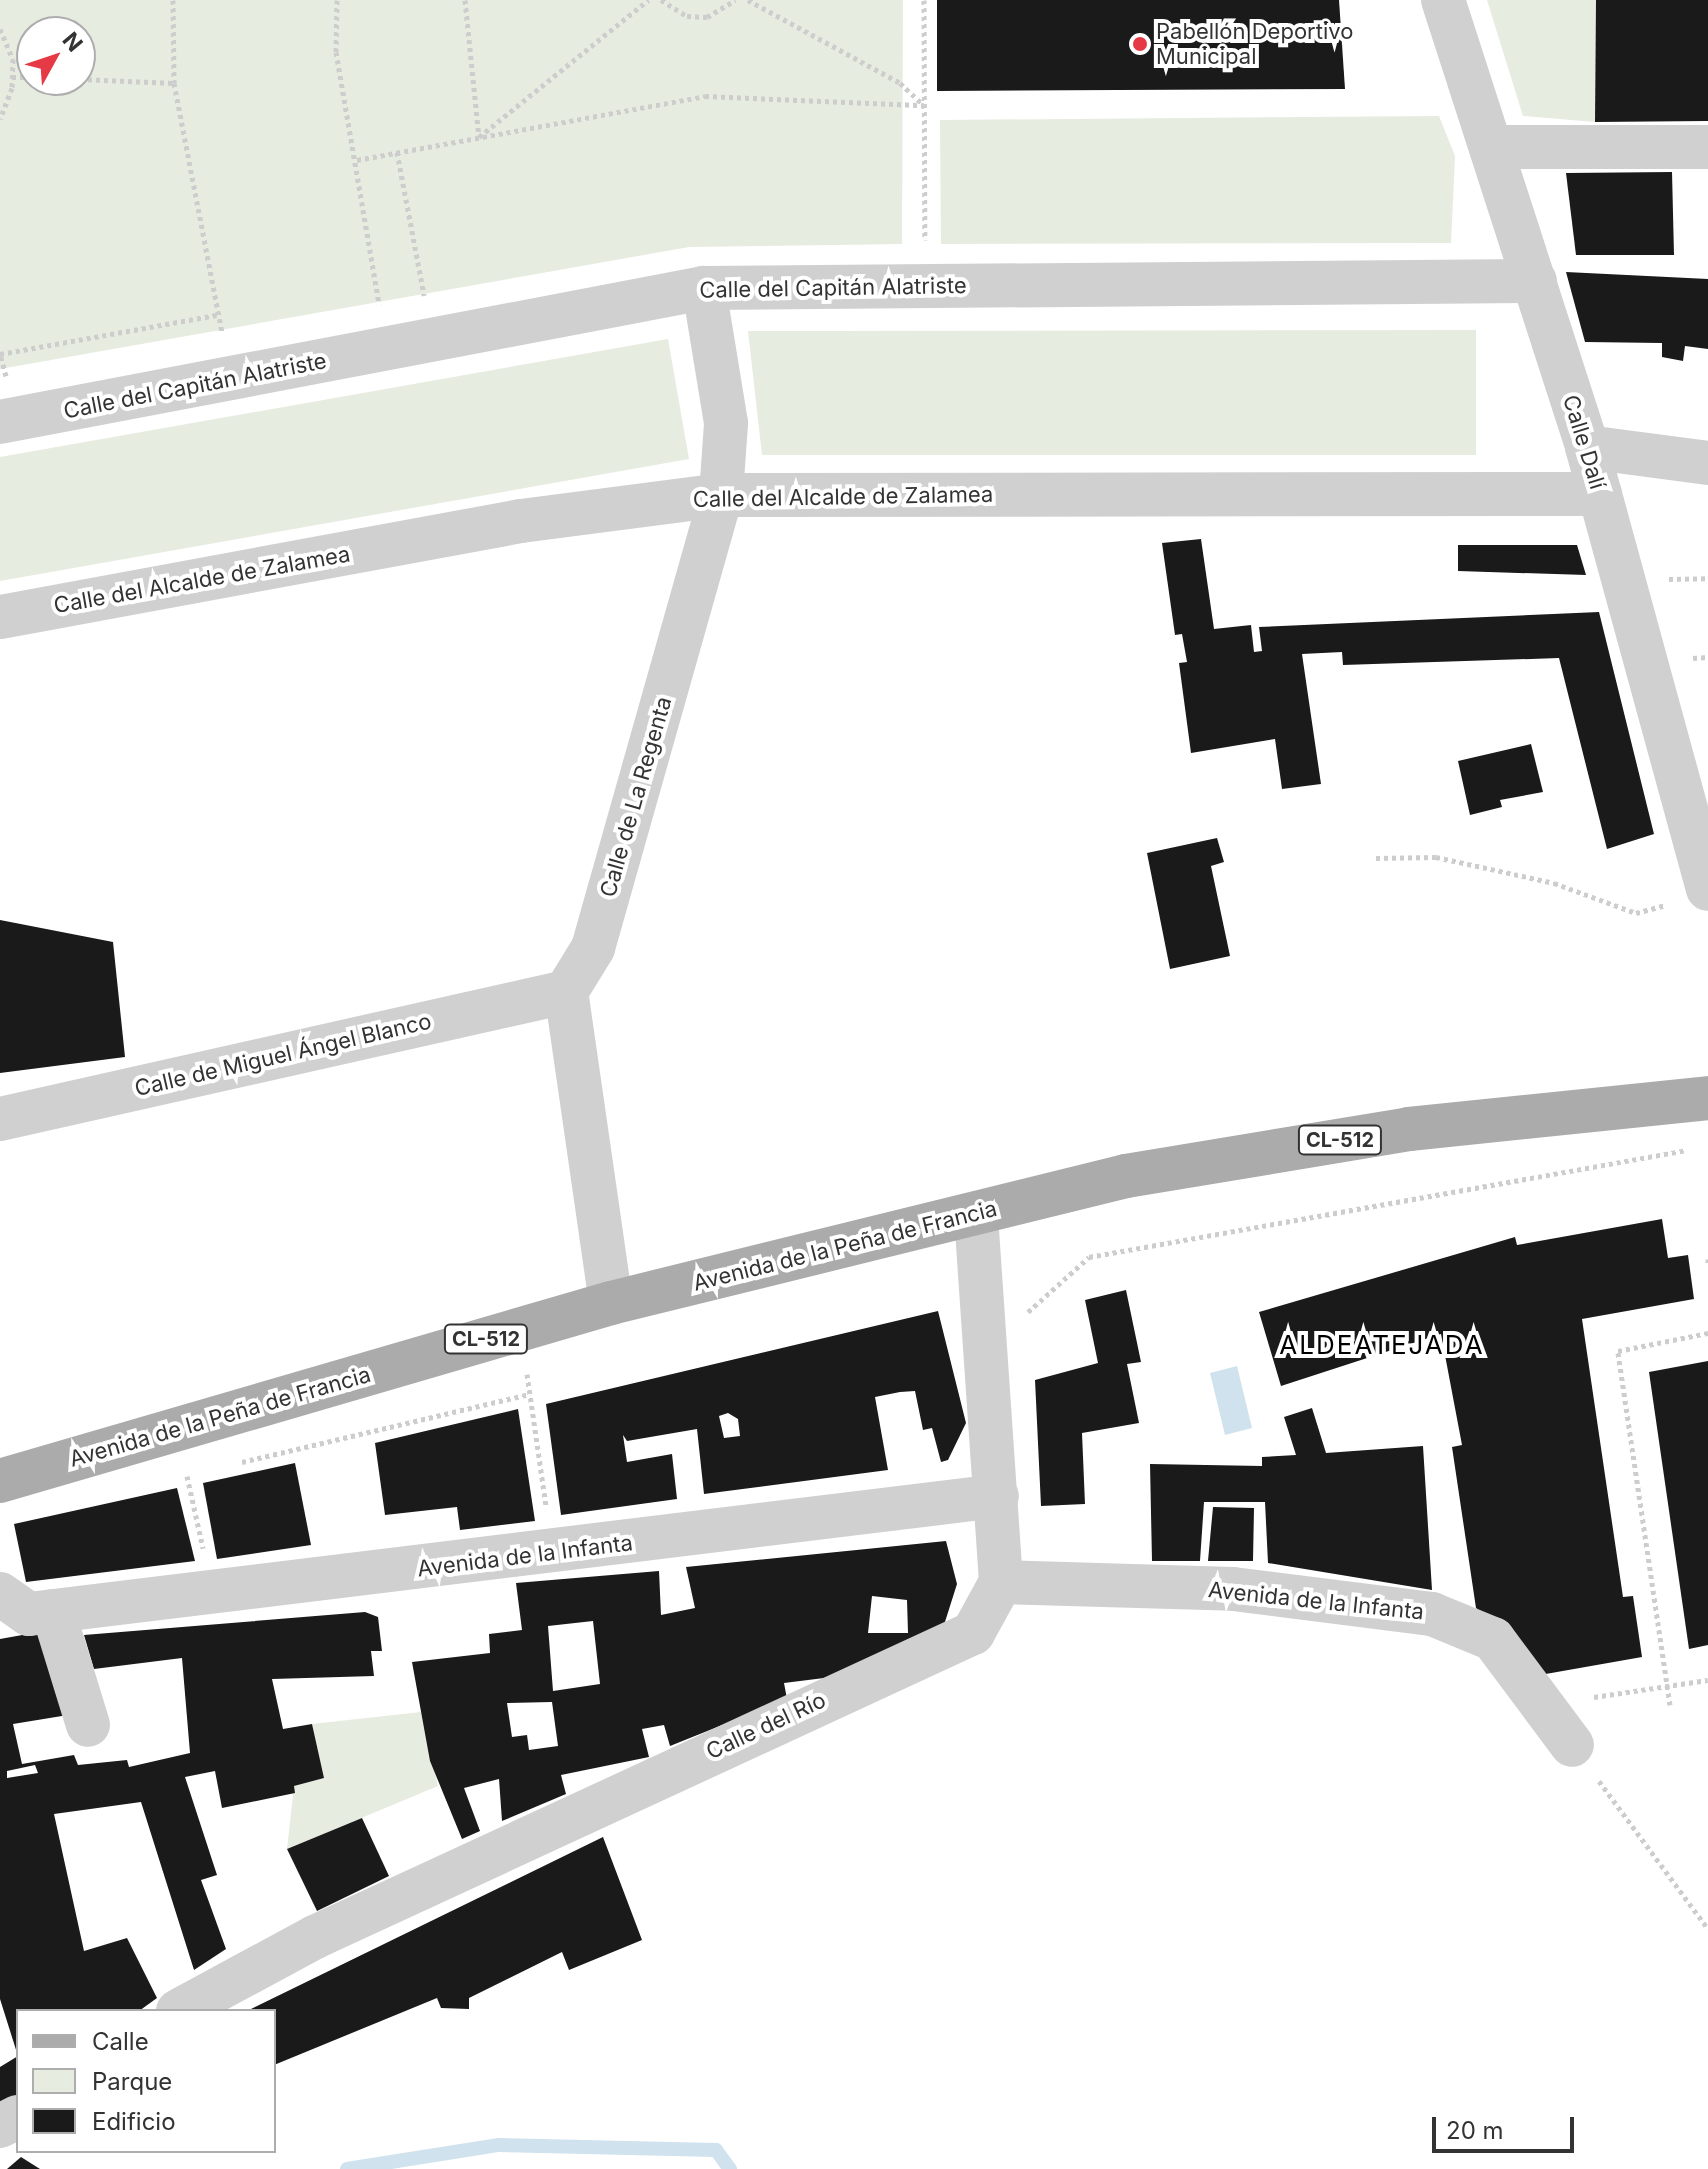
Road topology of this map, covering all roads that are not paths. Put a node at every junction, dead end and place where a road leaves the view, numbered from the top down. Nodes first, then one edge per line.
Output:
1 (1443, 0) edge
2 (1494, 147) junction
3 (1708, 147) edge
4 (1535, 281) junction
5 (704, 288) junction
6 (0, 422) edge
7 (1587, 447) junction
8 (1708, 463) edge
9 (1600, 494) junction
10 (721, 495) junction
11 (0, 617) edge
12 (1693, 778) edge
13 (1694, 895) edge
14 (566, 992) junction
15 (1708, 1098) edge
16 (0, 1119) edge
17 (976, 1214) junction
18 (611, 1303) junction
19 (0, 1481) edge
20 (997, 1496) junction
21 (1001, 1582) junction
22 (0, 1594) edge
23 (53, 1611) junction
24 (88, 1725) dead end
25 (1572, 1745) road end
26 (182, 2009) edge

1 - 2 street, Calle Dalí
2 - 3 street
2 - 4 street, Calle Dalí
4 - 5 street, Calle del Capitán Alatriste
4 - 7 street, Calle Dalí
5 - 6 street, Calle del Capitán Alatriste
5 - 10 street, Calle de La Regenta
7 - 8 street
7 - 9 street, Calle Dalí
9 - 10 street, Calle del Alcalde de Zalamea
9 - 12 street, Calle Dalí
10 - 11 street, Calle del Alcalde de Zalamea
10 - 14 street, Calle de La Regenta
12 - 13 street, Calle Dalí
14 - 16 street, Calle de Miguel Ángel Blanco
14 - 18 street
15 - 17 main road, Avenida de la Peña de Francia / CL-512
17 - 18 main road, Avenida de la Peña de Francia / CL-512
17 - 20 street
18 - 19 main road, Avenida de la Peña de Francia / CL-512
20 - 21 street
20 - 23 street, Avenida de la Infanta
21 - 25 street, Avenida de la Infanta
21 - 26 street, Calle del Río
22 - 23 street, Avenida de la Infanta
23 - 24 street

